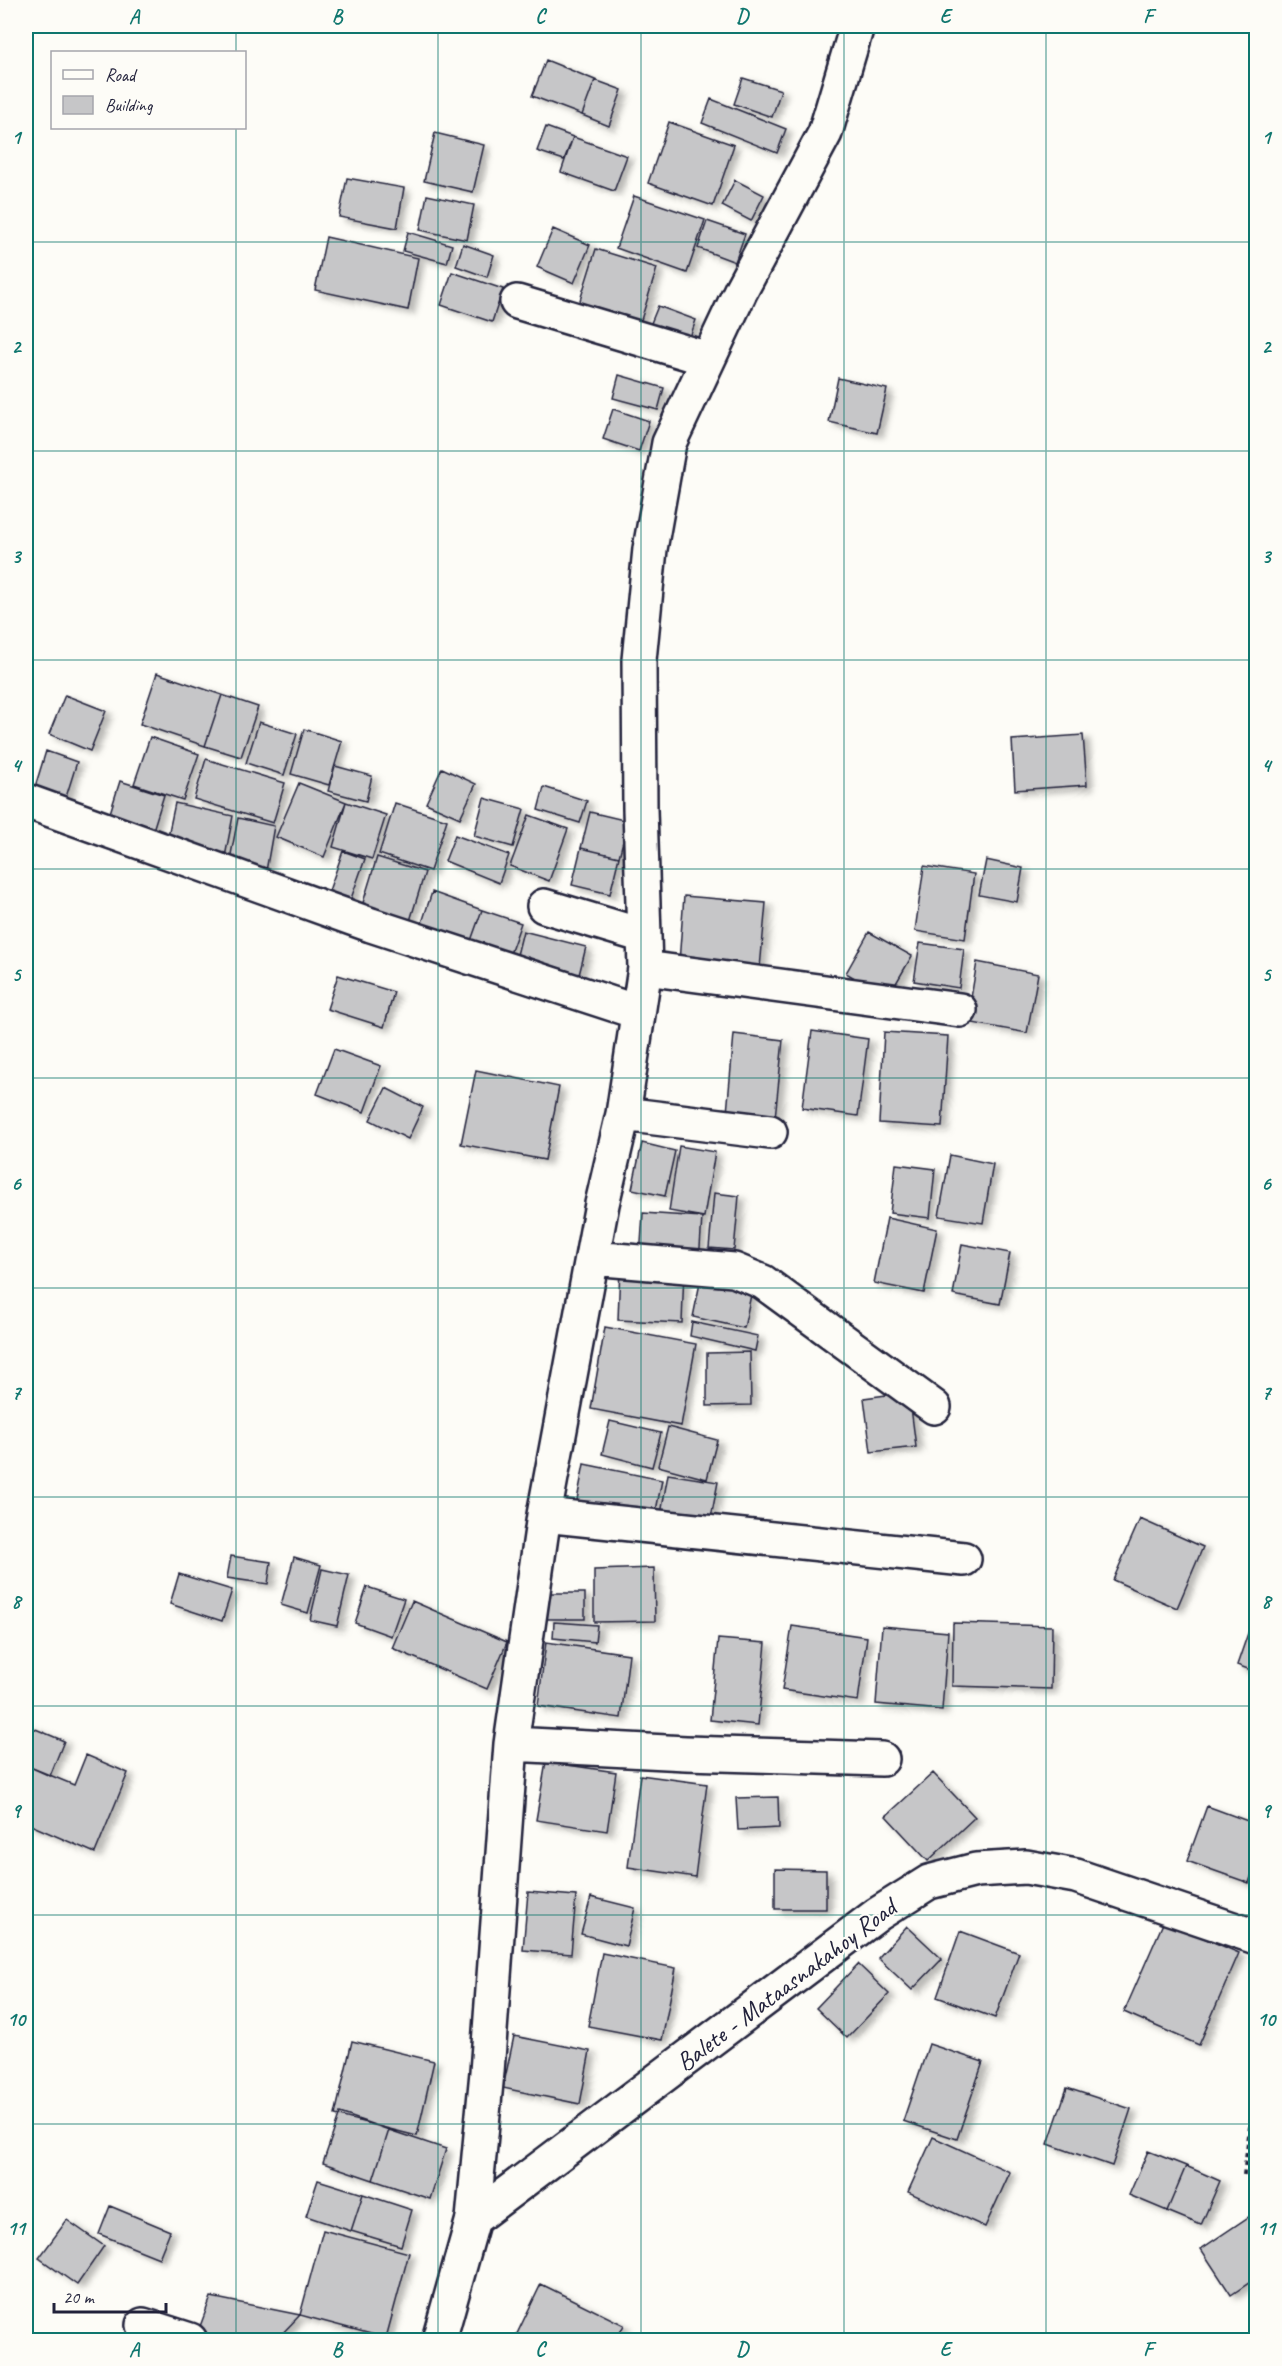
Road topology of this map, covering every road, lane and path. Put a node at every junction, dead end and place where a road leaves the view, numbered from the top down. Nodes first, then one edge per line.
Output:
1 (857, 26) edge
2 (517, 302) dead end
3 (708, 359) junction
4 (26, 801) edge
5 (543, 906) dead end
6 (645, 952) junction
7 (960, 1010) dead end
8 (637, 1012) junction
9 (622, 1114) junction
10 (770, 1132) dead end
11 (592, 1258) junction
12 (934, 1407) dead end
13 (544, 1515) junction
14 (964, 1558) dead end
15 (511, 1744) junction
16 (882, 1759) dead end
17 (1257, 1937) edge
18 (1257, 2078) edge
19 (1244, 2175) dead end
20 (473, 2219) junction
21 (143, 2325) dead end
22 (190, 2340) edge
23 (439, 2340) edge

1 - 3 street
2 - 3 street
3 - 6 street
4 - 8 street
5 - 6 street
6 - 7 street
6 - 8 street
8 - 9 street
9 - 10 street
9 - 11 street
11 - 12 street
11 - 13 street
13 - 14 street
13 - 15 street
15 - 16 street
15 - 20 street
17 - 20 street, Balete - Mataasnakahoy Road
18 - 19 path
20 - 23 street
21 - 22 street

